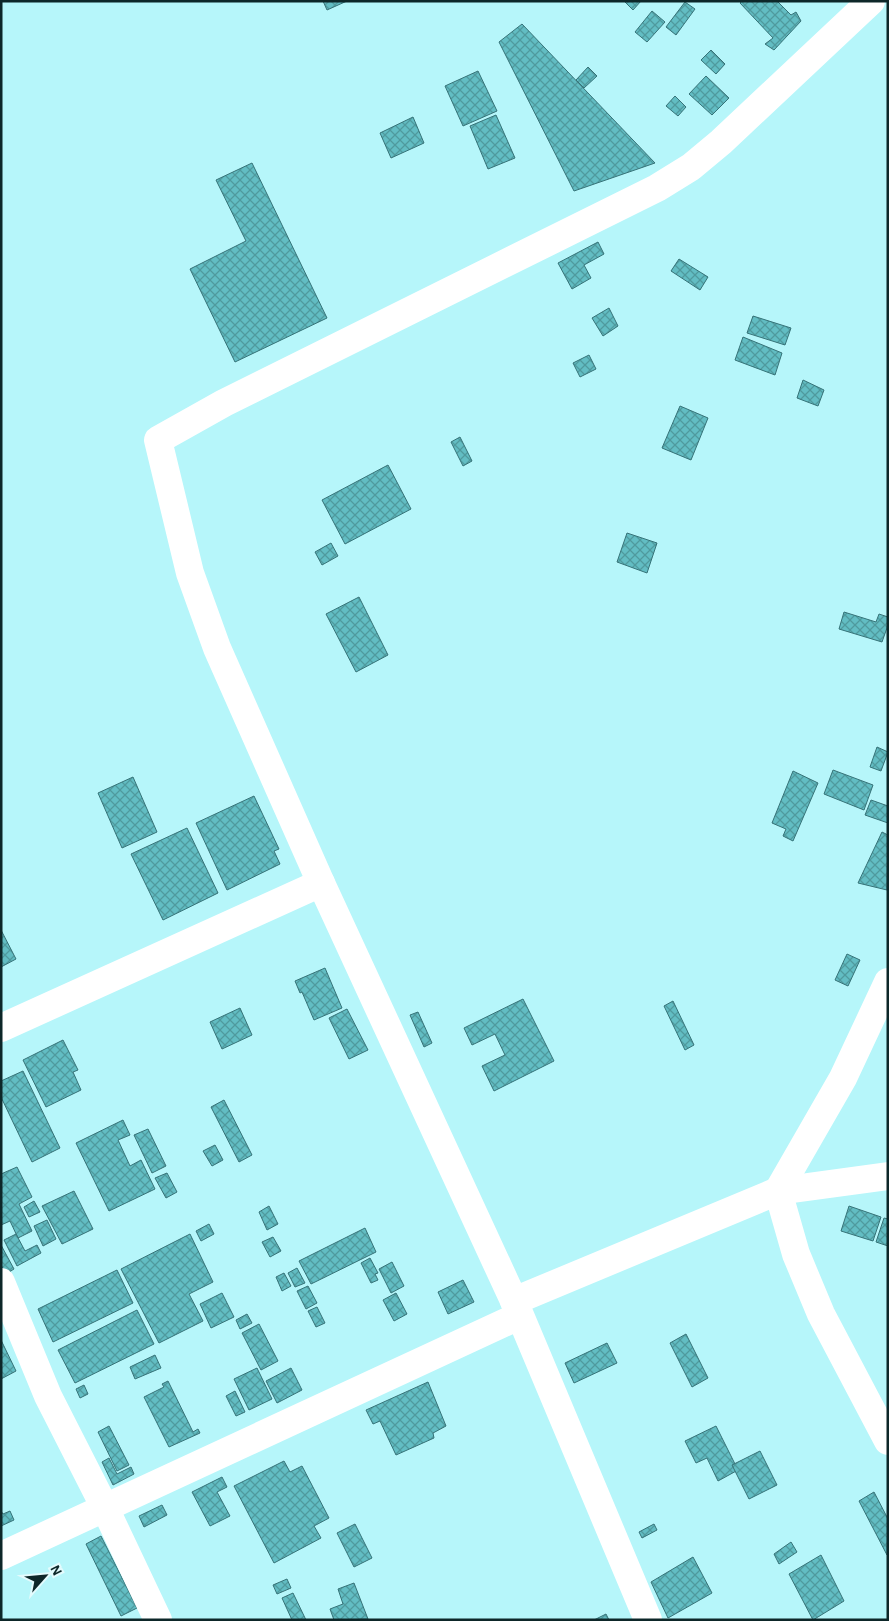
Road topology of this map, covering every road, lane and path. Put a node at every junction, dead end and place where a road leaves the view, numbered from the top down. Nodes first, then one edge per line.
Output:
1 (871, 1) edge
2 (321, 883) junction
3 (888, 982) edge
4 (1, 1028) edge
5 (888, 1176) edge
6 (778, 1191) junction
7 (1, 1282) edge
8 (517, 1308) junction
9 (888, 1442) edge
10 (105, 1508) junction
11 (1, 1556) edge
12 (158, 1620) edge
13 (648, 1620) edge

1 - 2 street
2 - 4 street
2 - 8 street
3 - 6 street
5 - 6 street
6 - 8 street
6 - 9 street
7 - 10 street
8 - 10 street
8 - 13 street
10 - 11 street
10 - 12 street

